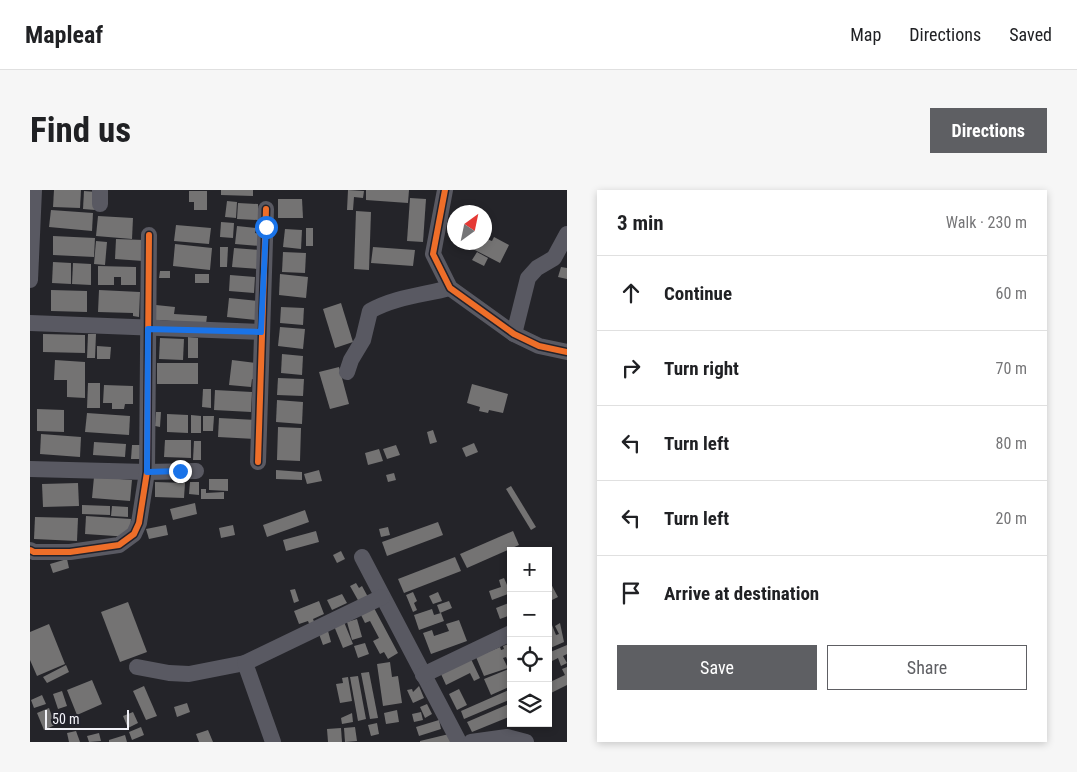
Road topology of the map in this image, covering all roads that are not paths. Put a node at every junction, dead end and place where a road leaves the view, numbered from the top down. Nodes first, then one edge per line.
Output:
1 (34, 190) edge
2 (445, 190) edge
3 (266, 209) dead end
4 (567, 234) edge
5 (149, 235) dead end
6 (560, 257) edge
7 (30, 280) edge
8 (450, 288) junction
9 (30, 323) edge
10 (148, 329) junction
11 (261, 332) junction
12 (514, 334) junction
13 (567, 352) edge
14 (347, 372) dead end
15 (258, 462) dead end
16 (30, 469) edge
17 (196, 470) dead end
18 (147, 472) junction
19 (30, 550) edge
20 (362, 557) dead end
21 (382, 597) junction
22 (507, 635) edge
23 (245, 664) junction
24 (137, 667) dead end
25 (423, 675) junction
26 (273, 742) edge
27 (459, 742) edge
28 (471, 742) edge
29 (526, 742) edge

1 - 7 street
2 - 8 street
3 - 11 street
4 - 6 street
5 - 10 street
6 - 12 street
8 - 12 street
8 - 14 street
9 - 10 street
10 - 11 street
10 - 18 street
11 - 15 street
12 - 13 street
16 - 18 street
17 - 18 street
18 - 19 street
20 - 21 street
21 - 23 street
21 - 25 street
22 - 25 street
23 - 24 street
23 - 26 street
25 - 27 street
28 - 29 street

